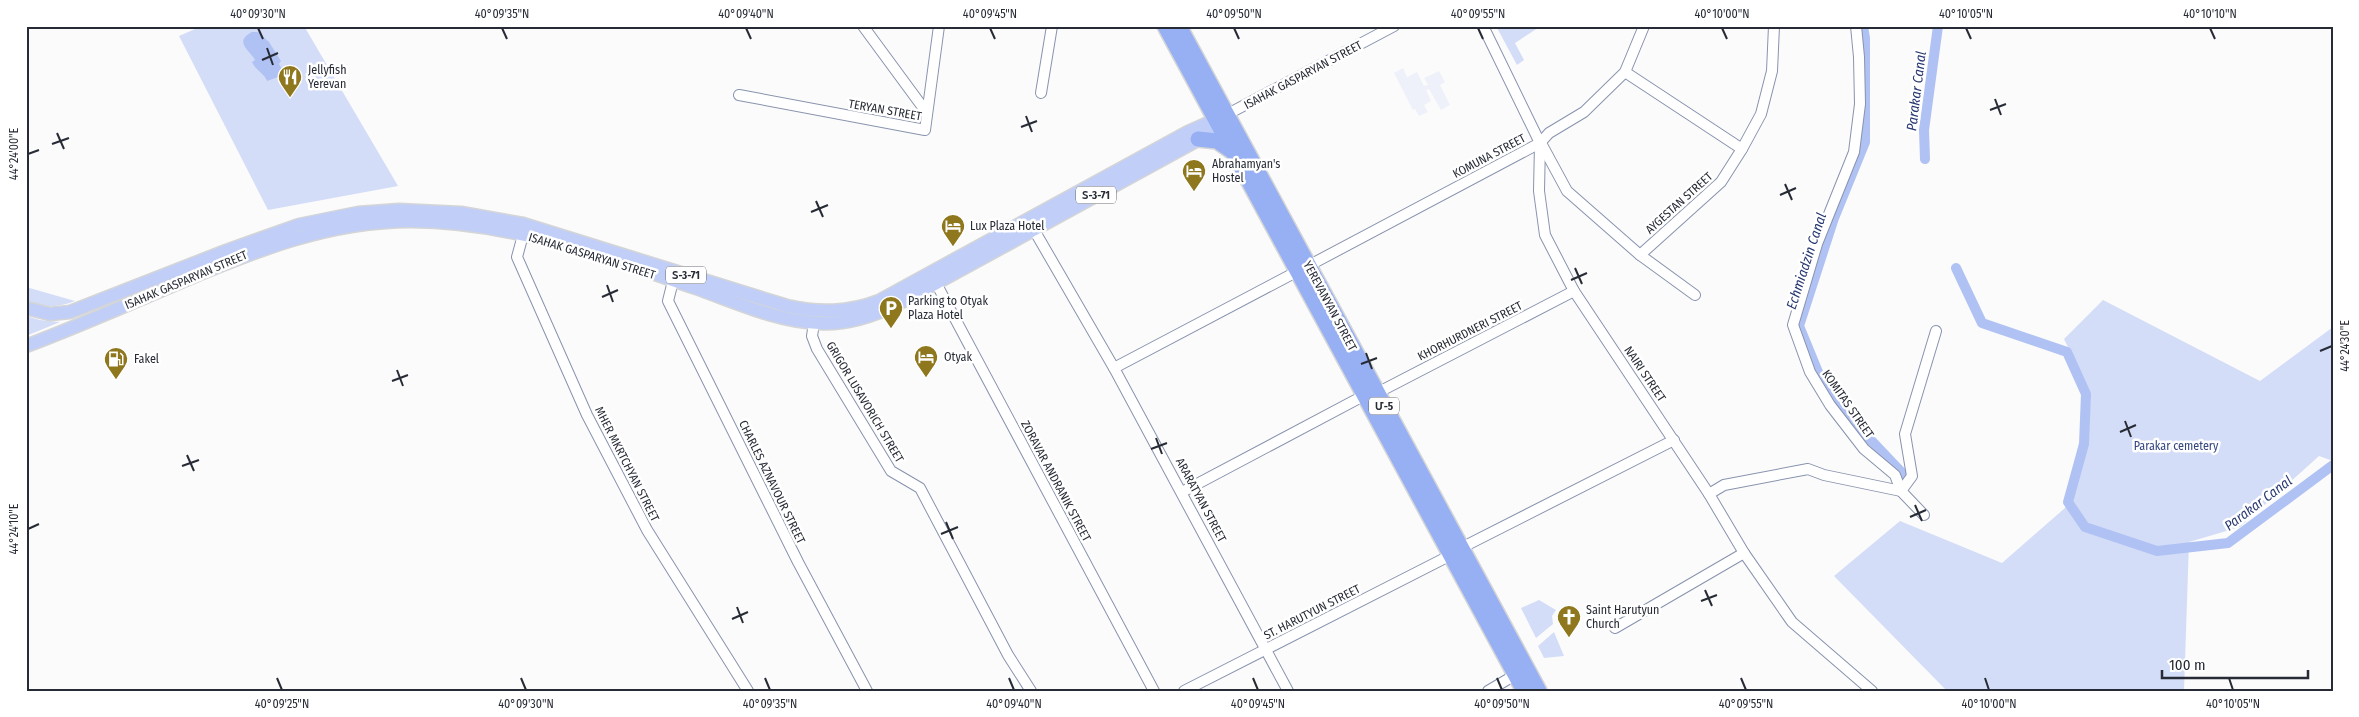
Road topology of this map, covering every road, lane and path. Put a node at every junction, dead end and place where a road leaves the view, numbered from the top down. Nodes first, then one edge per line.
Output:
1 (863, 26) edge
2 (939, 26) edge
3 (1052, 26) edge
4 (1165, 26) edge
5 (1180, 26) edge
6 (1394, 26) edge
7 (1483, 26) edge
8 (1644, 26) edge
9 (1774, 26) edge
10 (1856, 26) edge
11 (1625, 72) junction
12 (1041, 93) dead end
13 (739, 96) dead end
14 (928, 113) junction
15 (1226, 119) junction
16 (1198, 139) junction
17 (1540, 143) junction
18 (1742, 149) junction
19 (1235, 153) junction
20 (1031, 225) junction
21 (523, 235) junction
22 (1640, 254) junction
23 (1303, 268) junction
24 (673, 281) junction
25 (936, 283) junction
26 (1574, 291) junction
27 (1695, 295) dead end
28 (26, 308) edge
29 (814, 323) junction
30 (1936, 331) dead end
31 (26, 346) edge
32 (1114, 368) junction
33 (1371, 394) junction
34 (1674, 440) junction
35 (1901, 491) junction
36 (1182, 492) junction
37 (1709, 494) junction
38 (1924, 515) dead end
39 (1456, 552) junction
40 (1744, 553) junction
41 (1614, 628) dead end
42 (1266, 649) junction
43 (1515, 675) junction
44 (748, 691) edge
45 (867, 691) edge
46 (1031, 691) edge
47 (1154, 691) edge
48 (1184, 691) edge
49 (1288, 691) edge
50 (1488, 691) edge
51 (1524, 691) edge
52 (1539, 691) edge
53 (1872, 691) edge

1 - 14 street
2 - 14 street, TERYAN STREET
3 - 12 street
4 - 15 highway, YEREVANYAN STREET / Մ-5
5 - 15 highway, YEREVANYAN STREET / Մ-5
6 - 15 street, ISAHAK GASPARYAN STREET
7 - 17 street, NAIRI STREET
8 - 11 street, KOMUNA STREET
9 - 18 street, AYGESTAN STREET
10 - 35 street, KOMITAS STREET
11 - 17 street, KOMUNA STREET
11 - 18 street
13 - 14 street, TERYAN STREET
15 - 16 main road, ISAHAK GASPARYAN STREET / Տ-3-71
15 - 19 highway, YEREVANYAN STREET / Մ-5
15 - 20 main road, ISAHAK GASPARYAN STREET / Տ-3-71
15 - 23 highway, YEREVANYAN STREET / Մ-5
16 - 19 highway
16 - 20 main road, ISAHAK GASPARYAN STREET / Տ-3-71
17 - 22 street
17 - 23 street, KOMUNA STREET
17 - 26 street, NAIRI STREET
18 - 22 street, AYGESTAN STREET
19 - 23 highway, YEREVANYAN STREET / Մ-5
20 - 25 main road, ISAHAK GASPARYAN STREET / Տ-3-71
20 - 28 main road, ISAHAK GASPARYAN STREET / Տ-3-71
20 - 32 street, ARARATYAN STREET
21 - 24 main road, ISAHAK GASPARYAN STREET / Տ-3-71
21 - 31 main road, ISAHAK GASPARYAN STREET / Տ-3-71
21 - 44 street, MHER MKRTCHYAN STREET
22 - 27 street
23 - 32 street, KOMUNA STREET
23 - 33 highway, YEREVANYAN STREET / Մ-5
24 - 29 main road, ISAHAK GASPARYAN STREET / Տ-3-71
24 - 45 street, CHARLES AZNAVOUR STREET
25 - 29 main road, ISAHAK GASPARYAN STREET / Տ-3-71
25 - 47 street, ZORAVAR ANDRANIK STREET
26 - 33 street, KHORHURDNERI STREET
26 - 34 street, NAIRI STREET
29 - 46 street, GRIGOR LUSAVORICH STREET
30 - 35 street
32 - 36 street, ARARATYAN STREET
33 - 36 street, KHORHURDNERI STREET
33 - 39 highway, YEREVANYAN STREET / Մ-5
34 - 37 street, NAIRI STREET
34 - 39 street, ST. HARUTYUN STREET
35 - 37 street
35 - 38 street, KOMITAS STREET
36 - 42 street, ARARATYAN STREET
37 - 40 street, NAIRI STREET
39 - 42 street, ST. HARUTYUN STREET
39 - 43 highway, YEREVANYAN STREET / Մ-5
39 - 52 highway, YEREVANYAN STREET / Մ-5
40 - 41 street
40 - 53 street, NAIRI STREET
42 - 48 street, ST. HARUTYUN STREET
42 - 49 street, ARARATYAN STREET
43 - 50 street
43 - 51 highway, YEREVANYAN STREET / Մ-5

